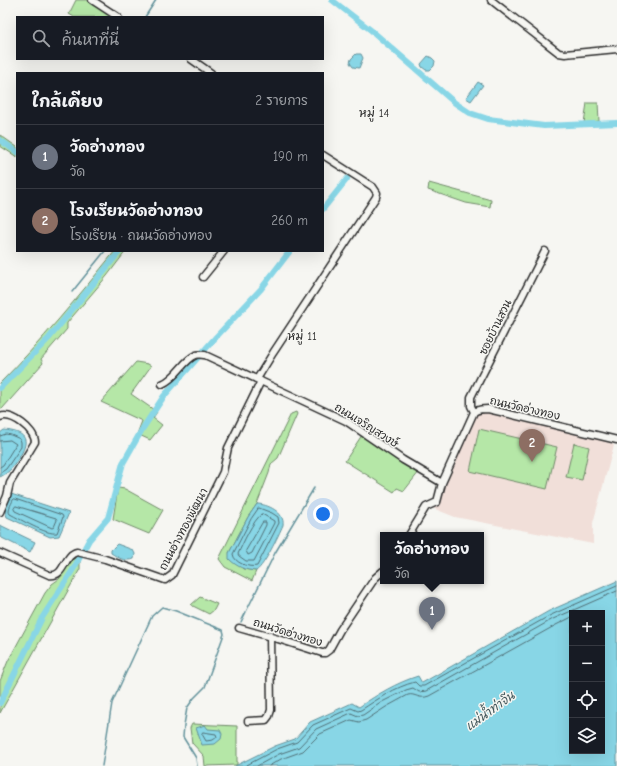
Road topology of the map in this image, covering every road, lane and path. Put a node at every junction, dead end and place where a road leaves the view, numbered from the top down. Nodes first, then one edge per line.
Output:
1 (92, 0) edge
2 (491, 0) edge
3 (116, 16) edge
4 (617, 49) edge
5 (192, 60) edge
6 (210, 72) edge
7 (324, 156) edge
8 (545, 250) dead end
9 (223, 252) edge
10 (203, 277) dead end
11 (259, 380) junction
12 (162, 384) dead end
13 (474, 412) junction
14 (0, 418) edge
15 (617, 440) edge
16 (442, 483) junction
17 (0, 512) edge
18 (410, 532) edge
19 (0, 553) edge
20 (380, 574) edge
21 (239, 628) dead end
22 (270, 636) junction
23 (248, 721) dead end

1 - 3 street
2 - 4 street
5 - 6 street
7 - 11 street
8 - 13 street, ซอยบ้านสวน
9 - 10 street
11 - 12 street, ถนนเจริญสวงษ์
11 - 16 street, ถนนเจริญสวงษ์
11 - 19 street, ถนนอ่างทองพัฒนา
13 - 15 street, ถนนวัดอ่างทอง
13 - 16 street, ถนนวัดอ่างทอง
14 - 17 street
16 - 18 street, ถนนวัดอ่างทอง
20 - 22 street, ถนนวัดอ่างทอง
21 - 22 street, ถนนวัดอ่างทอง
22 - 23 street

